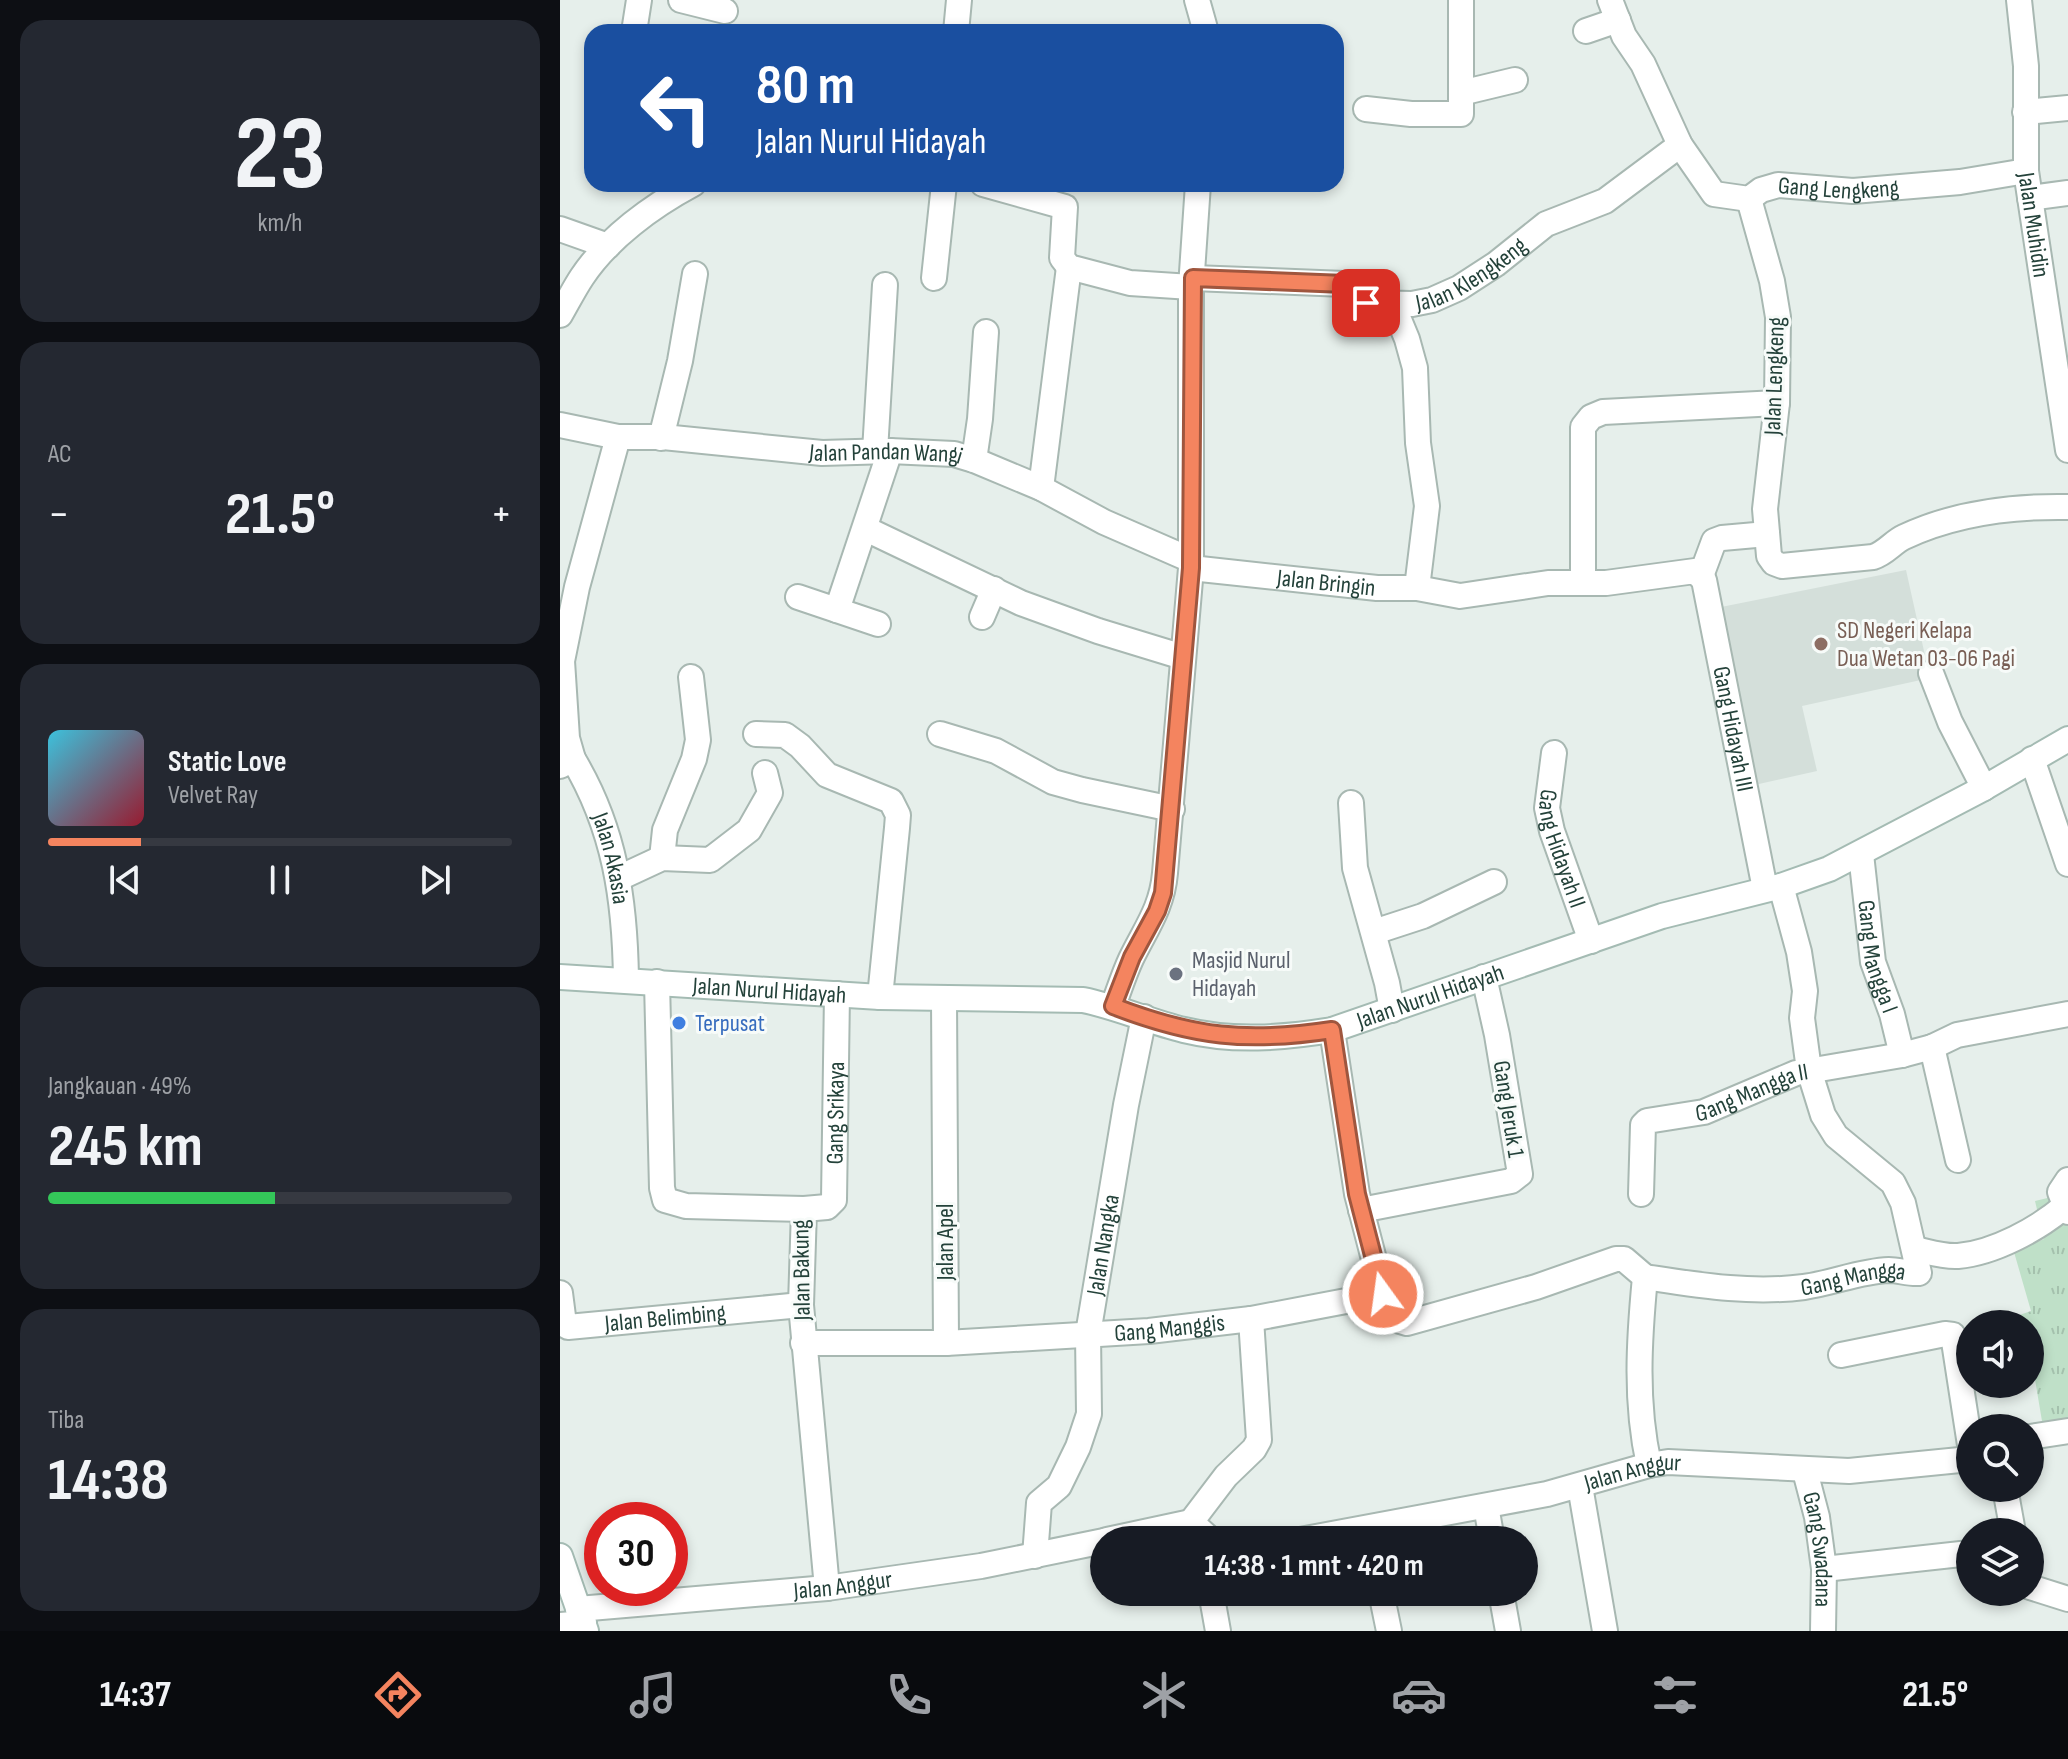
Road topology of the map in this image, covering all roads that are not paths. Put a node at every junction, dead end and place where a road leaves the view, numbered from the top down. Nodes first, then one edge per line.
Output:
1 (639, 0) edge
2 (681, 0) edge
3 (959, 0) edge
4 (1197, 0) edge
5 (1461, 0) edge
6 (2019, 0) edge
7 (1614, 10) edge
8 (725, 14) edge
9 (635, 24) edge
10 (957, 24) edge
11 (1204, 24) edge
12 (1586, 31) dead end
13 (1515, 80) dead end
14 (1461, 93) junction
15 (2068, 108) edge
16 (1366, 109) dead end
17 (2025, 112) junction
18 (1680, 145) junction
19 (2026, 171) junction
20 (680, 192) edge
21 (943, 192) edge
22 (1012, 192) edge
23 (1198, 192) edge
24 (2068, 193) edge
25 (2030, 198) junction
26 (1749, 199) junction
27 (560, 229) edge
28 (608, 246) junction
29 (1069, 267) junction
30 (695, 274) dead end
31 (934, 278) dead end
32 (1192, 283) junction
33 (885, 285) dead end
34 (1393, 305) junction
35 (2058, 309) edge
36 (561, 312) edge
37 (986, 332) dead end
38 (1777, 403) junction
39 (560, 425) edge
40 (618, 437) junction
41 (661, 438) junction
42 (2068, 450) edge
43 (882, 451) junction
44 (974, 460) junction
45 (1041, 488) junction
46 (2068, 507) edge
47 (866, 529) junction
48 (1768, 545) junction
49 (1191, 564) junction
50 (1698, 574) junction
51 (1583, 582) junction
52 (568, 586) edge
53 (1417, 588) junction
54 (994, 589) junction
55 (798, 597) dead end
56 (837, 610) junction
57 (982, 617) dead end
58 (878, 624) dead end
59 (1183, 657) junction
60 (1931, 673) dead end
61 (691, 677) dead end
62 (756, 734) dead end
63 (940, 734) dead end
64 (2068, 739) edge
65 (1554, 753) dead end
66 (2032, 759) junction
67 (566, 762) edge
68 (765, 773) dead end
69 (1984, 788) junction
70 (1351, 803) dead end
71 (1172, 809) junction
72 (1861, 854) junction
73 (662, 858) junction
74 (2068, 864) edge
75 (619, 878) junction
76 (1494, 882) dead end
77 (1773, 887) junction
78 (1374, 932) junction
79 (1591, 941) junction
80 (560, 977) edge
81 (1484, 977) junction
82 (626, 980) junction
83 (657, 982) junction
84 (837, 994) junction
85 (880, 997) junction
86 (944, 998) junction
87 (1113, 1006) junction
88 (1392, 1010) junction
89 (2068, 1014) edge
90 (1144, 1017) junction
91 (1332, 1030) junction
92 (1932, 1047) junction
93 (1902, 1055) junction
94 (1809, 1070) junction
95 (1958, 1160) dead end
96 (2068, 1180) edge
97 (1641, 1194) dead end
98 (804, 1209) junction
99 (2066, 1209) edge
100 (1361, 1210) junction
101 (1915, 1249) junction
102 (1645, 1277) junction
103 (560, 1293) edge
104 (1383, 1294) junction
105 (801, 1305) junction
106 (1251, 1319) junction
107 (1088, 1334) junction
108 (803, 1343) junction
109 (946, 1343) junction
110 (1841, 1355) dead end
111 (1965, 1414) edge
112 (2068, 1431) edge
113 (2044, 1435) edge
114 (1956, 1461) edge
115 (1649, 1465) junction
116 (1805, 1471) junction
117 (1580, 1486) junction
118 (1486, 1506) junction
119 (1205, 1526) edge
120 (1399, 1526) edge
121 (1490, 1526) edge
122 (1090, 1544) edge
123 (1956, 1555) edge
124 (560, 1556) edge
125 (1035, 1556) junction
126 (1824, 1569) junction
127 (827, 1588) junction
128 (2044, 1591) edge
129 (2068, 1599) edge
130 (1214, 1606) edge
131 (1384, 1606) edge
132 (1504, 1606) edge
133 (577, 1622) edge
134 (1218, 1631) edge
135 (1389, 1631) edge
136 (1508, 1631) edge
137 (1605, 1631) edge
138 (1823, 1631) edge

1 - 9 street
2 - 8 street
3 - 10 street
4 - 11 street
5 - 14 street
6 - 17 street, Jalan Muhidin
7 - 12 street
7 - 18 street, Gang Lengkeng
13 - 14 street
14 - 16 street
15 - 17 street
17 - 19 street, Jalan Muhidin
18 - 26 street, Gang Lengkeng
18 - 34 street, Jalan Klengkeng
19 - 25 street, Jalan Muhidin
19 - 26 street, Gang Lengkeng
20 - 28 street
21 - 31 street
22 - 29 street
23 - 32 street
24 - 25 street
25 - 35 street, Jalan Muhidin
26 - 38 street, Jalan Lengkeng
27 - 28 street
28 - 36 street
29 - 32 street, Jalan Klengkeng
29 - 45 street
30 - 41 street
32 - 34 street, Jalan Klengkeng
32 - 49 street
33 - 43 street
34 - 53 street
35 - 42 street, Jalan Muhidin
37 - 44 street
38 - 48 street, Jalan Lengkeng
38 - 51 street
39 - 40 street, Jalan Pandan Wangi
40 - 41 street, Jalan Pandan Wangi
40 - 52 street
41 - 43 street, Jalan Pandan Wangi
43 - 44 street, Jalan Pandan Wangi
43 - 47 street
44 - 45 street, Jalan Pandan Wangi
45 - 49 street, Jalan Pandan Wangi
46 - 48 street
47 - 54 street
47 - 56 street
48 - 50 street
49 - 53 street, Jalan Bringin
49 - 59 street
50 - 51 street, Jalan Bringin
50 - 77 street, Gang Hidayah III
51 - 53 street, Jalan Bringin
52 - 67 street, Jalan Akasia
54 - 57 street
54 - 59 street
55 - 56 street
56 - 58 street
59 - 71 street
60 - 69 street
61 - 73 street
62 - 85 street
63 - 71 street
64 - 66 street, Jalan Nurul Hidayah
65 - 79 street, Gang Hidayah II
66 - 69 street, Jalan Nurul Hidayah
66 - 74 street
67 - 75 street, Jalan Akasia
68 - 73 street
69 - 72 street, Jalan Nurul Hidayah
70 - 78 street
71 - 87 street
72 - 77 street, Jalan Nurul Hidayah
72 - 93 street, Gang Mangga I
73 - 75 street
75 - 82 street, Jalan Akasia
76 - 78 street
77 - 79 street, Jalan Nurul Hidayah
77 - 94 street, Gang Mangga
78 - 88 street
79 - 81 street, Jalan Nurul Hidayah
80 - 82 street, Jalan Nurul Hidayah
81 - 88 street, Jalan Nurul Hidayah
81 - 100 street, Gang Jeruk 1
82 - 83 street, Jalan Nurul Hidayah
83 - 84 street, Jalan Nurul Hidayah
83 - 98 street, Jalan Bakung
84 - 85 street, Jalan Nurul Hidayah
84 - 98 street, Gang Srikaya
85 - 86 street, Jalan Nurul Hidayah
86 - 87 street, Jalan Nurul Hidayah
86 - 109 street, Jalan Apel
87 - 90 street, Jalan Nurul Hidayah
88 - 91 street, Jalan Nurul Hidayah
89 - 92 street, Gang Mangga II
90 - 91 street, Jalan Nurul Hidayah
90 - 107 street, Jalan Nangka
91 - 100 street
92 - 93 street, Gang Mangga II
92 - 95 street
93 - 94 street, Gang Mangga II
94 - 97 street, Gang Mangga II
94 - 101 street, Gang Mangga
96 - 99 street
98 - 105 street, Jalan Bakung
99 - 101 street
100 - 104 street
101 - 102 street, Gang Mangga
102 - 104 street
102 - 115 street
103 - 105 street, Jalan Belimbing
104 - 106 street, Gang Manggis
105 - 108 street, Jalan Bakung
106 - 107 street, Gang Manggis
106 - 119 street, Gang Manggis
107 - 109 street
107 - 125 street, Jalan Nangka
108 - 109 street
108 - 127 street, Jalan Bakung
110 - 111 street
112 - 113 street
114 - 116 street, Jalan Anggur
115 - 116 street, Jalan Anggur
115 - 117 street, Jalan Anggur
116 - 126 street, Gang Swadana
117 - 118 street, Jalan Anggur
117 - 137 street
118 - 120 street, Jalan Anggur
118 - 121 street
122 - 125 street, Jalan Anggur
123 - 126 street
124 - 133 street
125 - 127 street, Jalan Anggur
126 - 138 street, Gang Swadana
127 - 133 street, Jalan Anggur
128 - 129 street
130 - 134 street
131 - 135 street
132 - 136 street

